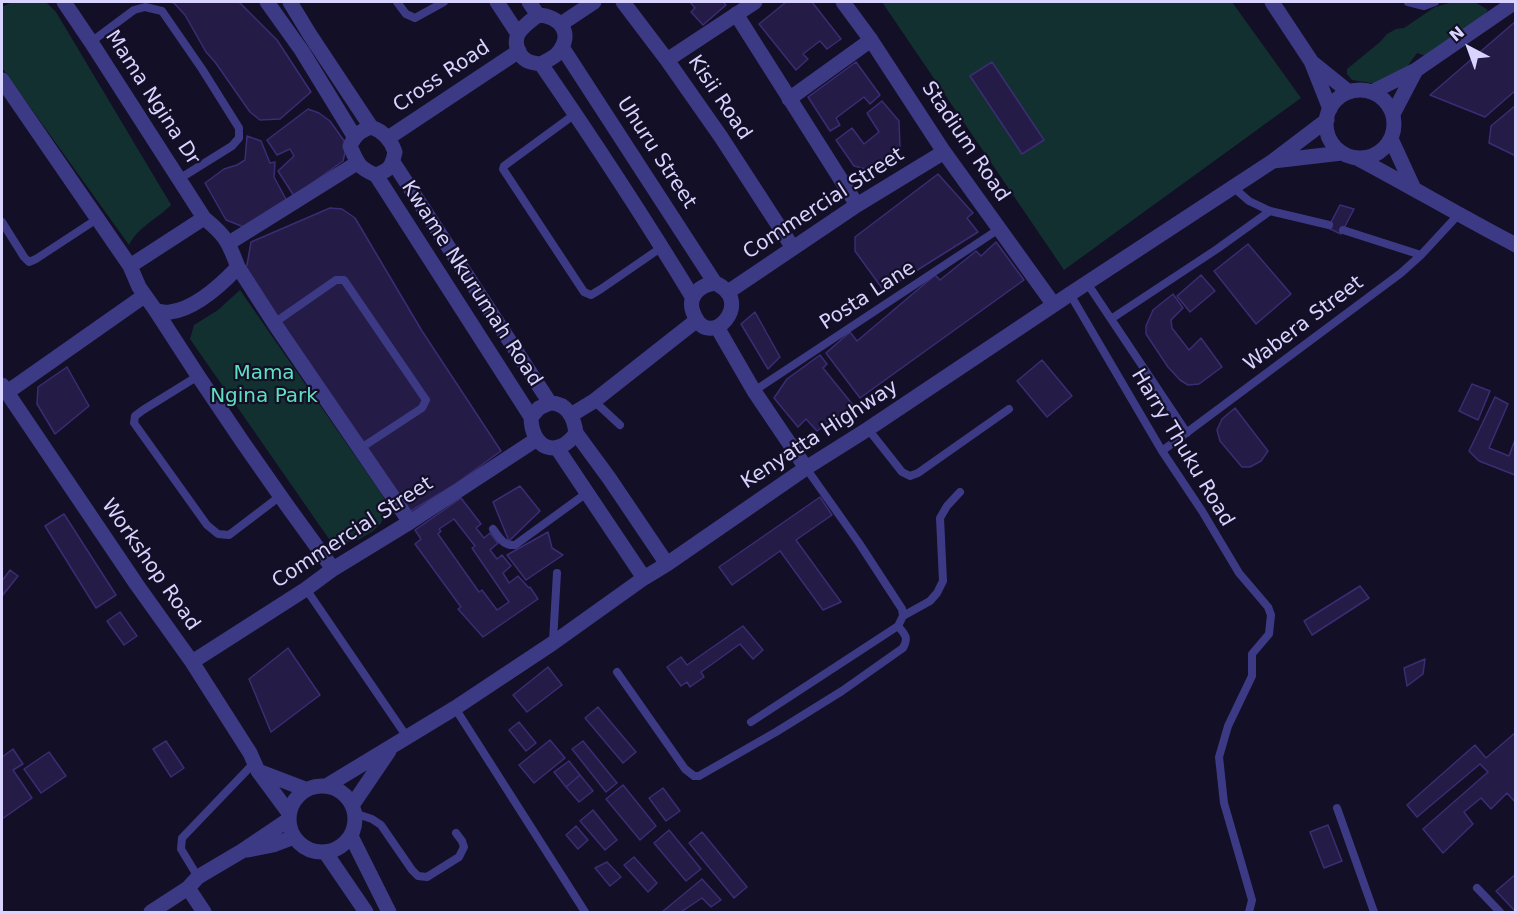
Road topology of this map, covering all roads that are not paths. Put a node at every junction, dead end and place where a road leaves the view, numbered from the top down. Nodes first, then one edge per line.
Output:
1 (64, 2) edge
2 (267, 2) edge
3 (290, 2) edge
4 (397, 2) edge
5 (444, 2) edge
6 (497, 2) edge
7 (529, 2) edge
8 (594, 2) edge
9 (623, 2) edge
10 (755, 2) edge
11 (843, 2) edge
12 (1272, 2) edge
13 (1408, 2) edge
14 (1435, 2) edge
15 (1515, 2) edge
16 (736, 14) junction
17 (538, 15) junction
18 (561, 24) junction
19 (518, 34) junction
20 (871, 40) junction
21 (91, 42) junction
22 (562, 47) junction
23 (519, 51) junction
24 (667, 60) junction
25 (1311, 61) junction
26 (541, 64) junction
27 (1416, 70) junction
28 (4, 91) edge
29 (1349, 92) junction
30 (1372, 92) junction
31 (789, 99) junction
32 (575, 114) junction
33 (1393, 114) junction
34 (1328, 115) junction
35 (371, 127) junction
36 (354, 136) junction
37 (388, 138) junction
38 (1391, 139) junction
39 (944, 152) junction
40 (1349, 155) junction
41 (1274, 161) junction
42 (393, 162) junction
43 (357, 163) junction
44 (376, 175) junction
45 (179, 179) junction
46 (1234, 188) junction
47 (1414, 189) junction
48 (857, 205) junction
49 (1270, 211) junction
50 (1458, 215) junction
51 (204, 218) junction
52 (97, 219) junction
53 (2, 222) edge
54 (1329, 225) dead end
55 (999, 229) junction
56 (1343, 230) dead end
57 (229, 243) junction
58 (1515, 245) edge
59 (662, 247) junction
60 (793, 248) junction
61 (1421, 255) junction
62 (130, 266) junction
63 (238, 267) junction
64 (1087, 283) junction
65 (722, 287) junction
66 (1070, 294) junction
67 (144, 296) junction
68 (693, 298) junction
69 (1054, 305) junction
70 (156, 311) junction
71 (1111, 319) junction
72 (697, 320) junction
73 (274, 323) junction
74 (717, 327) junction
75 (198, 376) junction
76 (4, 389) edge
77 (754, 390) junction
78 (594, 401) junction
79 (550, 403) junction
80 (1009, 409) dead end
81 (571, 415) junction
82 (531, 417) junction
83 (620, 425) dead end
84 (868, 429) junction
85 (576, 433) junction
86 (1187, 433) junction
87 (537, 439) junction
88 (361, 448) junction
89 (557, 448) junction
90 (1162, 451) junction
91 (806, 468) junction
92 (588, 492) junction
93 (960, 492) dead end
94 (279, 496) junction
95 (410, 522) junction
96 (493, 529) dead end
97 (667, 564) junction
98 (333, 569) junction
99 (557, 573) dead end
100 (644, 578) junction
101 (306, 589) junction
102 (903, 616) junction
103 (898, 626) junction
104 (553, 643) junction
105 (192, 663) junction
106 (617, 672) dead end
107 (455, 708) junction
108 (751, 722) dead end
109 (407, 737) junction
110 (392, 746) junction
111 (256, 767) junction
112 (328, 785) junction
113 (305, 789) junction
114 (1336, 808) dead end
115 (354, 809) junction
116 (289, 816) junction
117 (456, 833) dead end
118 (351, 836) junction
119 (294, 837) junction
120 (242, 851) junction
121 (325, 852) junction
122 (193, 882) junction
123 (1478, 888) dead end
124 (151, 912) edge
125 (204, 912) edge
126 (366, 912) edge
127 (389, 912) edge
128 (585, 912) edge
129 (1250, 912) edge
130 (1374, 912) edge
131 (1500, 912) edge

1 - 21 street, Mama Ngina Dr
2 - 36 street
3 - 35 street
4 - 5 lane
6 - 19 street
7 - 17 street
8 - 18 street
9 - 24 street
10 - 16 street, Kisii Road
11 - 20 street, Stadium Road
12 - 25 street
13 - 14 lane
15 - 27 street
16 - 24 street, Kisii Road
16 - 31 street
17 - 18 street
17 - 19 street
18 - 22 street
19 - 23 street
20 - 31 street
20 - 39 street, Stadium Road
21 - 45 street, Mama Ngina Dr
21 - 45 lane
22 - 26 street
22 - 65 street, Uhuru Street
23 - 26 street
23 - 37 street, Cross Road
24 - 60 street, Kisii Road
25 - 29 street
25 - 34 street
26 - 32 street
27 - 30 street
27 - 33 street
28 - 52 street
29 - 30 street
29 - 34 street
30 - 33 street
31 - 48 street
32 - 59 street
32 - 59 lane
33 - 38 street
34 - 40 street
34 - 41 street, Kenyatta Highway
35 - 36 street
35 - 37 street
36 - 43 street
37 - 42 street
38 - 40 street
38 - 47 street
39 - 48 street, Commercial Street
39 - 55 street, Stadium Road
40 - 41 street, Kenyatta Highway
40 - 47 street
41 - 46 street, Kenyatta Highway
42 - 44 street
42 - 79 street, Kwame Nkurumah Road
43 - 44 street
43 - 57 street
44 - 82 street, Kwame Nkurumah Road
45 - 51 street, Mama Ngina Dr
46 - 49 lane
46 - 64 street, Kenyatta Highway
47 - 50 street
48 - 60 street, Commercial Street
49 - 54 lane
49 - 71 lane
50 - 58 street
50 - 61 lane, Wabera Street
51 - 57 street, Mama Ngina Dr
51 - 62 street
52 - 53 lane
52 - 62 street
55 - 69 street, Stadium Road
55 - 77 lane, Posta Lane
56 - 61 lane
57 - 63 street
59 - 68 street
60 - 65 street, Commercial Street
61 - 86 lane, Wabera Street
62 - 67 street
63 - 70 street
63 - 73 street
64 - 66 street, Kenyatta Highway
64 - 71 lane
65 - 68 street
65 - 74 street
66 - 69 street, Kenyatta Highway
66 - 90 lane, Harry Thuku Road
67 - 70 street
67 - 76 street
68 - 72 street
69 - 84 street, Kenyatta Highway
70 - 75 street
71 - 86 lane
72 - 74 street
72 - 78 street
73 - 88 street
73 - 88 lane
74 - 77 street
75 - 94 street
75 - 94 lane
76 - 105 street, Workshop Road
77 - 91 street
78 - 81 street
78 - 83 lane
79 - 81 street
79 - 82 street
80 - 84 lane
81 - 85 street
82 - 87 street
84 - 91 street, Kenyatta Highway
85 - 89 street
85 - 97 street
86 - 90 lane, Wabera Street
87 - 89 street
87 - 95 street, Commercial Street
88 - 95 street
89 - 92 street
90 - 129 lane, Harry Thuku Road
91 - 97 street, Kenyatta Highway
91 - 102 lane
92 - 96 lane
92 - 100 street
93 - 102 lane
94 - 98 street
95 - 98 street, Commercial Street
97 - 100 street, Kenyatta Highway
98 - 101 street, Commercial Street
99 - 104 lane
100 - 104 street, Kenyatta Highway
101 - 105 street, Commercial Street
101 - 109 lane
102 - 103 lane
103 - 106 lane
103 - 108 lane
104 - 107 street, Kenyatta Highway
105 - 111 street, Workshop Road
107 - 109 street, Kenyatta Highway
107 - 128 lane
109 - 110 street, Kenyatta Highway
110 - 112 street, Kenyatta Highway
110 - 115 street, Kenyatta Highway
111 - 113 street
111 - 116 street, Workshop Road
111 - 122 lane
112 - 113 street
112 - 115 street
113 - 116 street
114 - 130 lane
115 - 117 lane
115 - 118 street
116 - 119 street
116 - 120 street
118 - 121 street
118 - 127 street
119 - 120 street
119 - 121 street
120 - 122 street
121 - 126 street
122 - 124 street
122 - 125 street
123 - 131 lane

